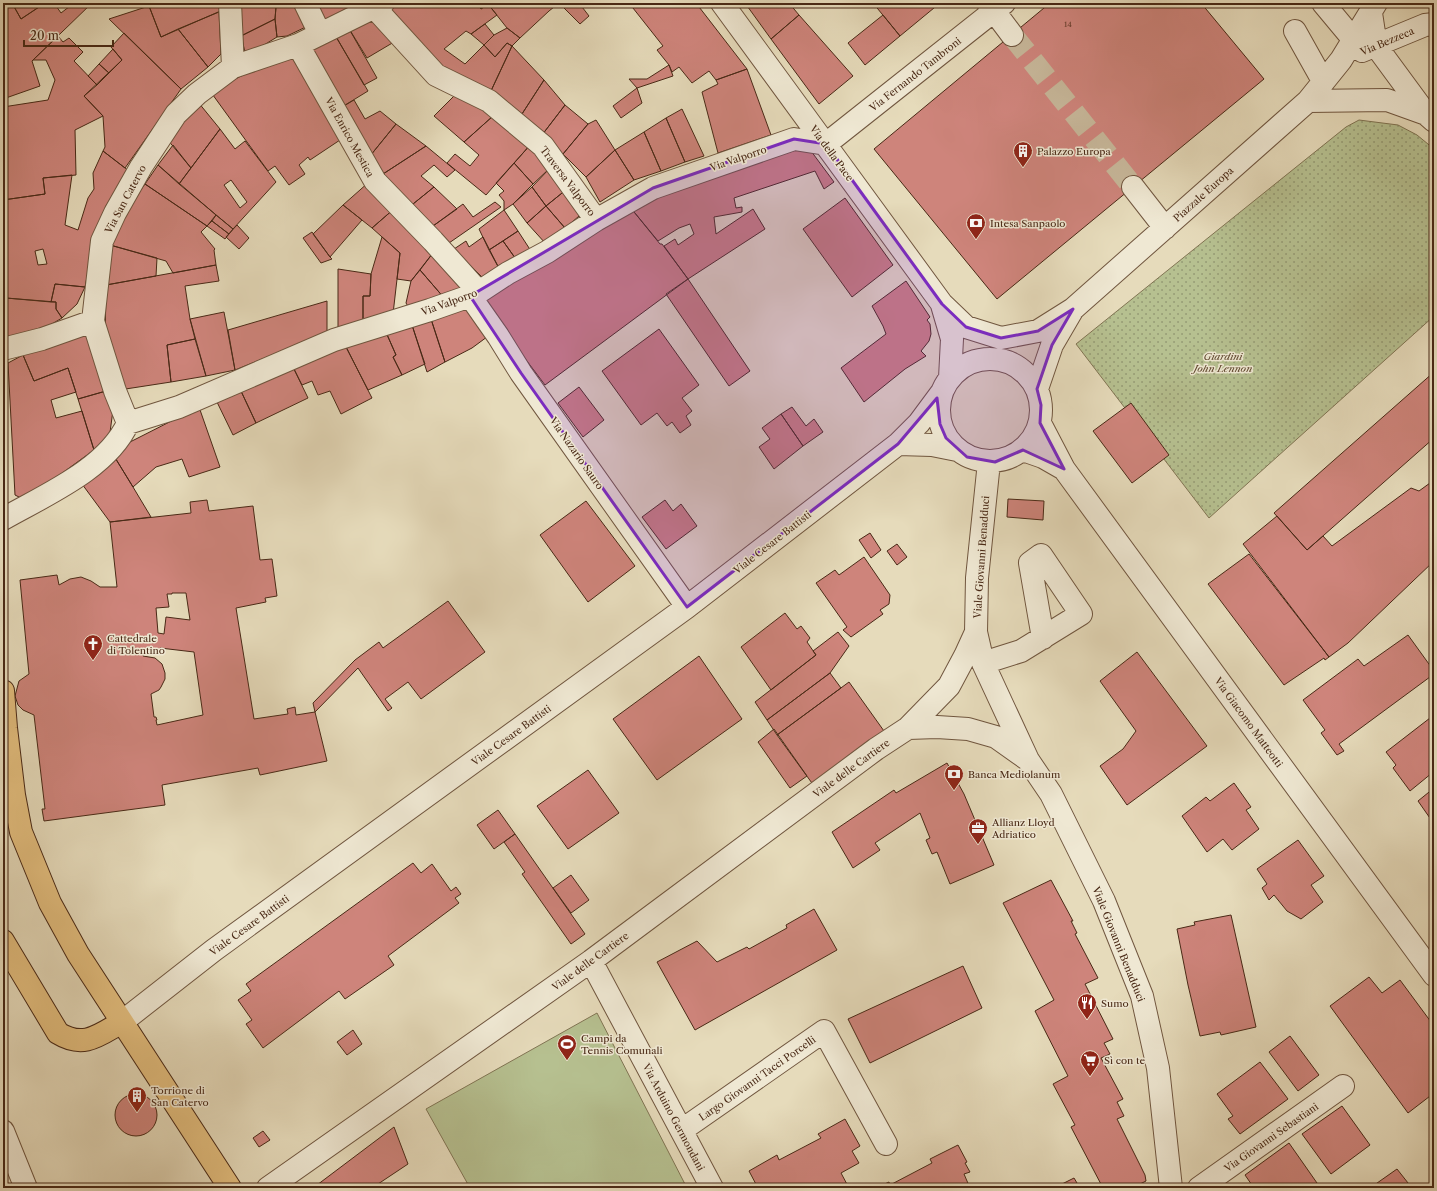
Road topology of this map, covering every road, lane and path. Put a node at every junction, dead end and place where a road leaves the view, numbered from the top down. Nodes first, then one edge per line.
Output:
1 (230, 3) edge
2 (305, 3) edge
3 (722, 3) edge
4 (1323, 3) edge
5 (378, 5) edge
6 (995, 6) edge
7 (1373, 8) edge
8 (1434, 24) edge
9 (1295, 31) dead end
10 (320, 34) junction
11 (1012, 35) tunnel mouth
12 (1353, 39) junction
13 (298, 45) junction
14 (1376, 46) junction
15 (1341, 60) junction
16 (233, 67) junction
17 (1323, 81) junction
18 (1308, 101) junction
19 (1430, 117) edge
20 (826, 144) junction
21 (1133, 187) tunnel mouth
22 (596, 220) junction
23 (1165, 228) junction
24 (475, 294) junction
25 (942, 304) junction
26 (1073, 309) junction
27 (93, 321) junction
28 (3, 349) edge
29 (946, 385) junction
30 (1037, 389) junction
31 (128, 423) junction
32 (1040, 423) junction
33 (898, 444) junction
34 (957, 450) junction
35 (1023, 450) junction
36 (989, 462) junction
37 (1064, 469) junction
38 (3, 519) edge
39 (687, 607) junction
40 (976, 632) junction
41 (1043, 638) dead end
42 (983, 663) junction
43 (3, 691) edge
44 (908, 728) junction
45 (1028, 760) junction
46 (3, 941) edge
47 (590, 961) junction
48 (1434, 974) edge
49 (122, 1022) junction
50 (1343, 1086) dead end
51 (682, 1130) junction
52 (3, 1131) edge
53 (886, 1144) dead end
54 (229, 1186) edge
55 (26, 1188) edge
56 (268, 1188) edge
57 (712, 1188) edge
58 (1171, 1188) edge
59 (1199, 1188) edge

1 - 16 street
2 - 10 street
3 - 20 street, Via della Pace
4 - 12 street
5 - 10 street, Via San Catervo
5 - 22 street, Traversa Valporro
6 - 11 street
6 - 20 street, Via Fernando Tambroni
7 - 12 street, Piazzale Europa
7 - 14 street
8 - 14 street, Via Bezzeca
9 - 17 street
10 - 13 street, Via San Catervo
12 - 15 street, Piazzale Europa
13 - 16 street, Via San Catervo
13 - 24 street, Via Enrico Mestica
14 - 15 street, Via Bezzeca
14 - 19 street
15 - 17 street, Piazzale Europa
16 - 27 street, Via San Catervo
17 - 18 street, Piazzale Europa
18 - 19 street
18 - 23 street, Piazzale Europa
20 - 22 street, Via Valporro
20 - 25 street, Via della Pace
21 - 23 street
22 - 24 street, Via Valporro
23 - 26 street, Piazzale Europa
24 - 31 street, Via Valporro
24 - 39 street, Via Nazario Sauro
25 - 26 street, Via della Pace
25 - 29 street, Via della Pace
26 - 30 street, Piazzale Europa
27 - 28 street
27 - 31 street, Via San Catervo
29 - 30 street
29 - 33 street, Viale Cesare Battisti
29 - 34 street
30 - 32 street
31 - 38 street
32 - 35 street
32 - 37 street, Via Giacomo Matteotti
33 - 34 street
33 - 39 street, Viale Cesare Battisti
34 - 36 street
35 - 36 street
35 - 37 street, Via Giacomo Matteotti
36 - 40 street, Viale Giovanni Benadduci
37 - 48 street, Via Giacomo Matteotti
39 - 49 street, Viale Cesare Battisti
40 - 42 street, Viale Giovanni Benadduci
40 - 44 street, Viale delle Cartiere
41 - 42 street
42 - 45 street, Viale Giovanni Benadduci
43 - 49 main road
44 - 45 street
44 - 47 street, Viale delle Cartiere
45 - 58 street, Viale Giovanni Benadduci
46 - 49 main road
47 - 51 street, Via Arduino Germondani
47 - 56 street, Viale delle Cartiere
49 - 54 main road
50 - 59 street, Via Giovanni Sebastiani
51 - 53 street, Largo Giovanni Tacci Porcelli
51 - 57 street, Via Arduino Germondani
52 - 55 street

